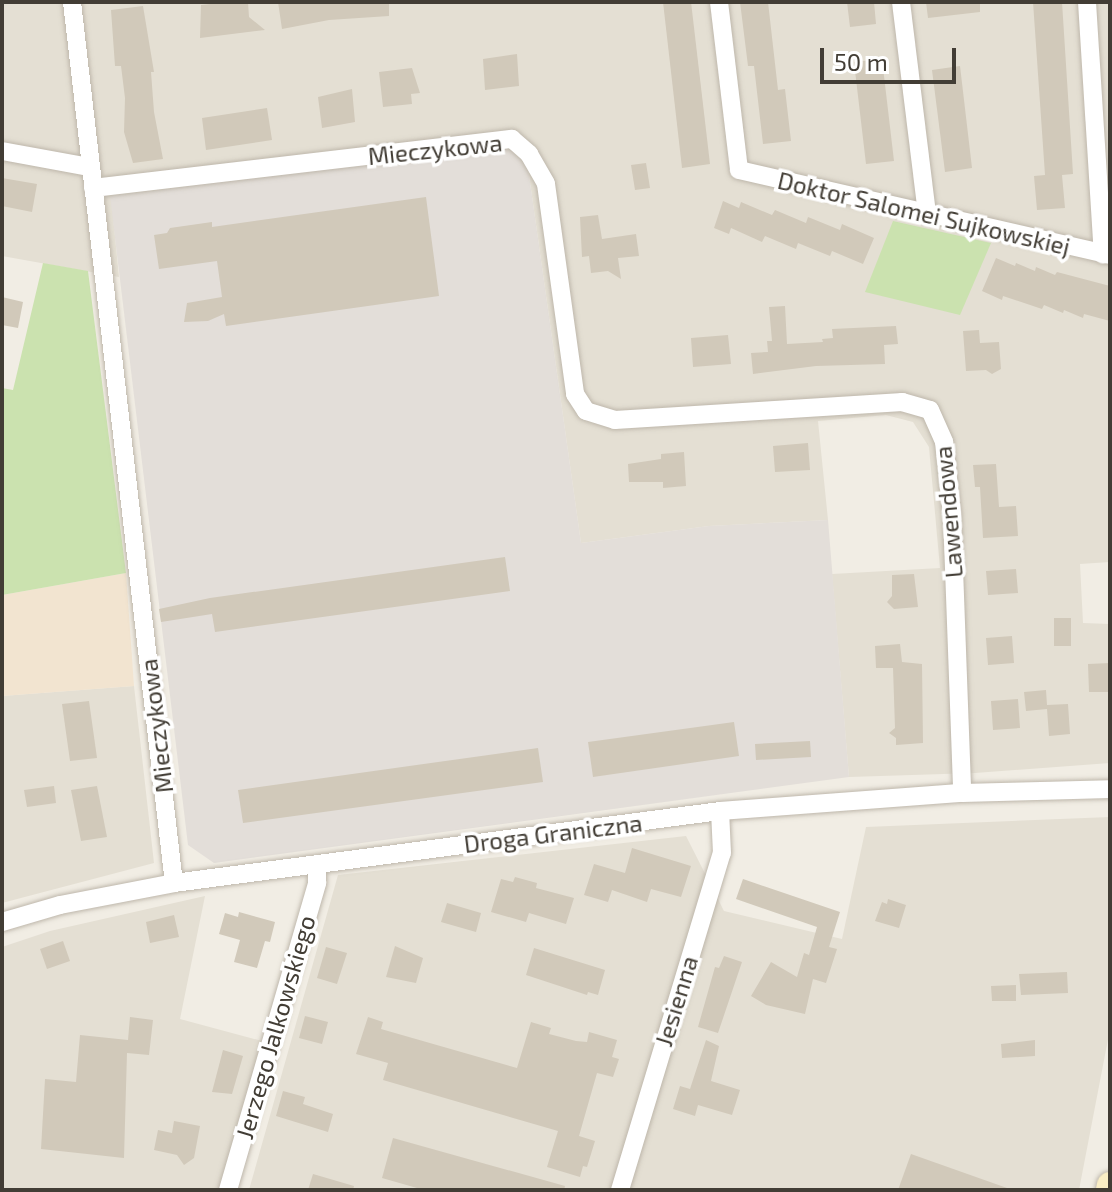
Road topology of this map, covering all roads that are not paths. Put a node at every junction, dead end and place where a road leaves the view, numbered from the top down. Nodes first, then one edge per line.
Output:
1 (72, 2) edge
2 (719, 2) edge
3 (901, 2) edge
4 (1087, 2) edge
5 (2, 151) edge
6 (89, 167) junction
7 (93, 188) junction
8 (927, 214) junction
9 (1106, 254) edge
10 (754, 412) joint
11 (1110, 789) edge
12 (962, 793) junction
13 (720, 811) junction
14 (317, 864) junction
15 (174, 883) junction
16 (2, 922) edge
17 (228, 1190) edge
18 (620, 1190) edge

1 - 6 street, Mieczykowa
2 - 8 street, Doktor Salomei Sujkowskiej
3 - 8 street
4 - 9 street
5 - 6 street
6 - 7 street, Mieczykowa
7 - 10 street, Mieczykowa
7 - 15 street, Mieczykowa
8 - 9 street, Doktor Salomei Sujkowskiej
10 - 12 street, Lawendowa
11 - 12 street, Droga Graniczna
12 - 13 street, Droga Graniczna
13 - 14 street, Droga Graniczna
13 - 18 street, Jesienna
14 - 15 street, Droga Graniczna
14 - 17 street, Jerzego Jalkowskiego
15 - 16 street, Droga Graniczna

